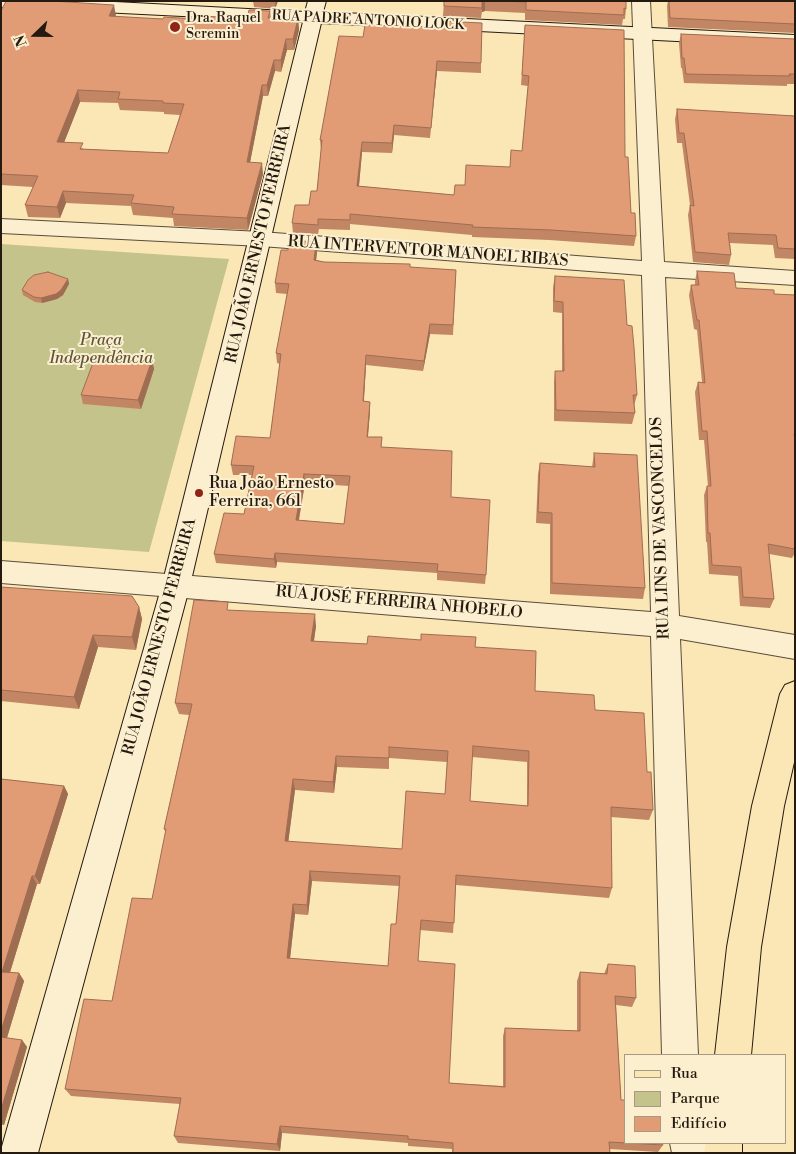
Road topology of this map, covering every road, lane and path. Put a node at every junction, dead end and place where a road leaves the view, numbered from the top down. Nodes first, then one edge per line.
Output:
1 (641, 1) edge
2 (1, 2) edge
3 (315, 10) edge
4 (642, 34) junction
5 (795, 41) edge
6 (1, 226) edge
7 (261, 240) junction
8 (653, 269) junction
9 (795, 278) edge
10 (1, 572) edge
11 (176, 585) junction
12 (664, 625) junction
13 (795, 647) edge
14 (795, 694) edge
15 (680, 1054) edge
16 (733, 1054) edge
17 (18, 1153) edge

1 - 4 street, RUA LINS DE VASCONCELOS
2 - 3 street, RUA PADRE ANTONIO LOCK
3 - 4 street, RUA PADRE ANTONIO LOCK
3 - 7 street, RUA JOÃO ERNESTO FERREIRA
4 - 5 street, RUA PADRE ANTONIO LOCK
4 - 8 street, RUA LINS DE VASCONCELOS
6 - 7 street, RUA INTERVENTOR MANOEL RIBAS
7 - 8 street, RUA INTERVENTOR MANOEL RIBAS
7 - 11 street, RUA JOÃO ERNESTO FERREIRA
8 - 9 street, RUA INTERVENTOR MANOEL RIBAS
8 - 12 street, RUA LINS DE VASCONCELOS
10 - 11 street, RUA JOSÉ FERREIRA NHOBELO
11 - 12 street, RUA JOSÉ FERREIRA NHOBELO
11 - 17 street, RUA JOÃO ERNESTO FERREIRA
12 - 13 street, RUA JOSÉ FERREIRA NHOBELO
12 - 15 street, RUA LINS DE VASCONCELOS
14 - 16 main road

